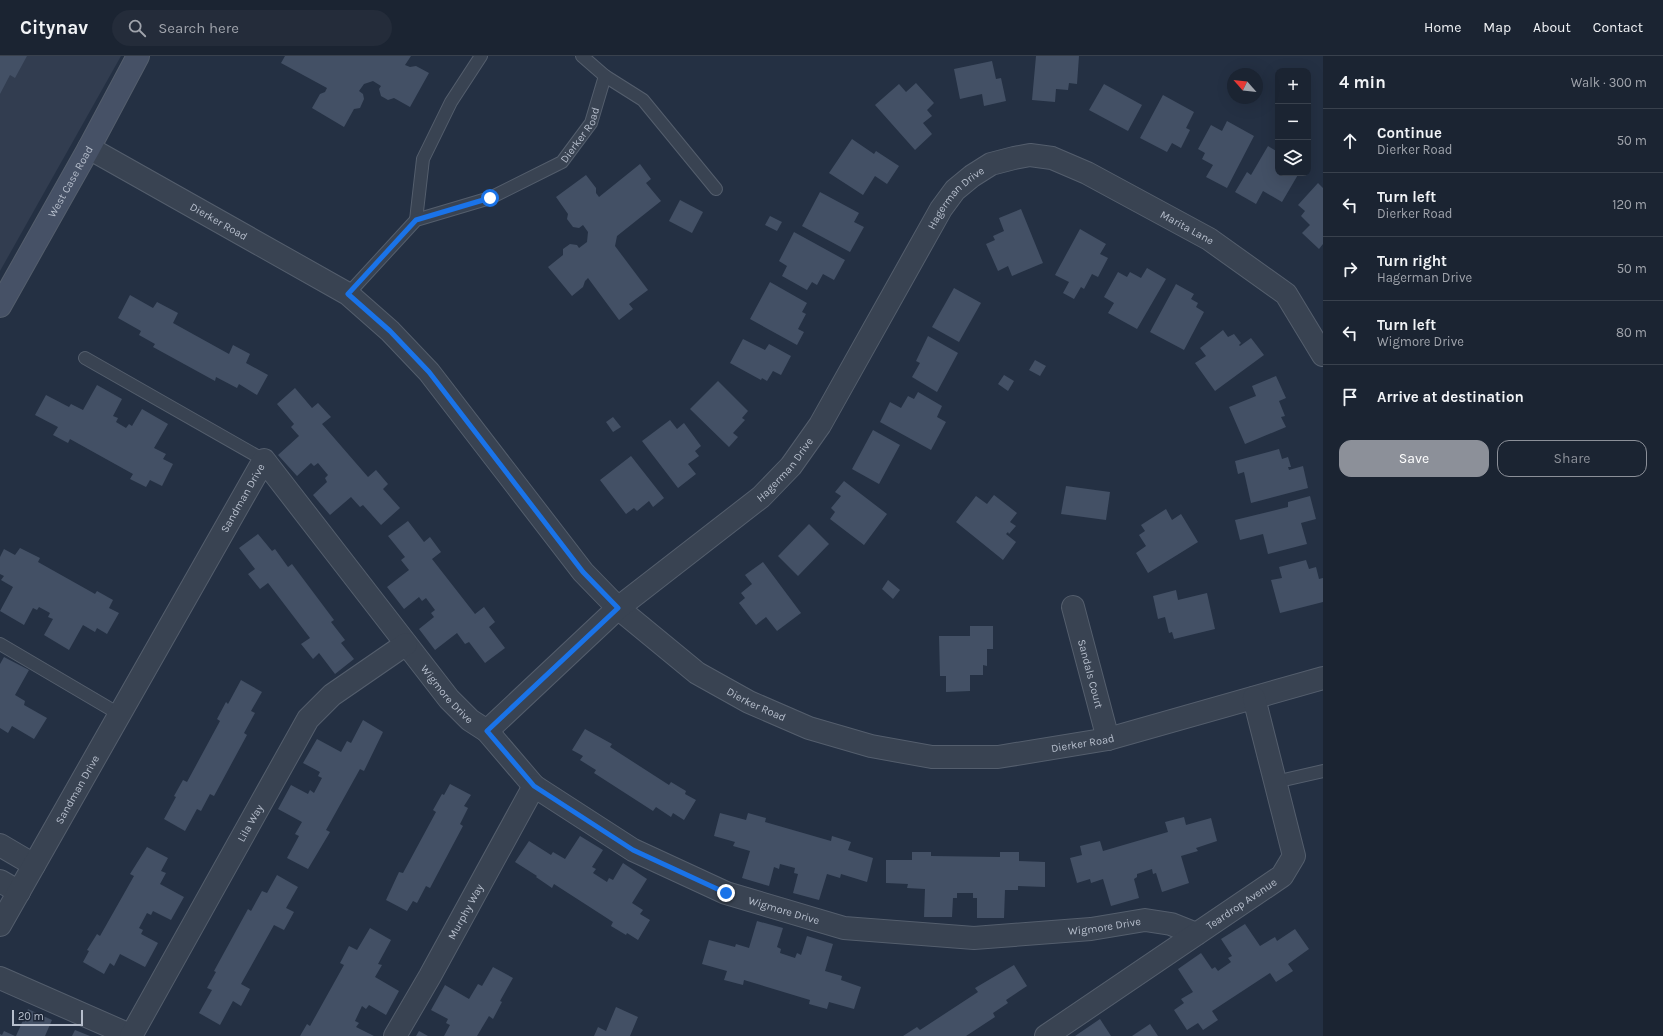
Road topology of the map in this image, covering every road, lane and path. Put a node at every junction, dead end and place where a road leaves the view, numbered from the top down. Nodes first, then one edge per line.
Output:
1 (138, 56) edge
2 (481, 56) edge
3 (582, 56) edge
4 (605, 76) junction
5 (90, 148) junction
6 (1014, 158) joint
7 (716, 189) dead end
8 (416, 220) junction
9 (348, 294) junction
10 (0, 306) edge
11 (1323, 355) edge
12 (85, 358) dead end
13 (264, 460) junction
14 (1073, 607) dead end
15 (618, 608) junction
16 (0, 644) edge
17 (406, 644) junction
18 (1323, 678) edge
19 (1254, 698) junction
20 (119, 714) junction
21 (487, 731) junction
22 (1108, 739) junction
23 (1323, 771) edge
24 (1275, 782) junction
25 (534, 786) junction
26 (0, 845) edge
27 (34, 865) junction
28 (0, 881) edge
29 (19, 892) junction
30 (0, 925) edge
31 (1196, 934) junction
32 (0, 978) edge
33 (131, 1036) edge
34 (395, 1036) edge
35 (1046, 1036) edge

1 - 5 main road, West Case Road
2 - 8 lane
3 - 4 lane
4 - 7 lane
4 - 8 lane, Dierker Road
5 - 9 street, Dierker Road
5 - 10 main road, West Case Road
6 - 11 street, Marita Lane
6 - 15 street, Hagerman Drive
8 - 9 lane
9 - 15 street, Dierker Road
12 - 13 lane, Sandman Drive
13 - 17 street, Wigmore Drive
13 - 20 street, Sandman Drive
14 - 22 street, Sandals Court
15 - 21 street, Hagerman Drive
15 - 22 street, Dierker Road
16 - 20 lane
17 - 21 street, Wigmore Drive
17 - 33 street, Lila Way
18 - 19 street, Dierker Road
19 - 22 street, Dierker Road
19 - 24 street, Teardrop Avenue
20 - 27 street, Sandman Drive
21 - 25 street, Wigmore Drive
23 - 24 lane
24 - 31 street, Teardrop Avenue
25 - 31 street, Wigmore Drive
25 - 34 street, Murphy Way
26 - 27 street
27 - 29 street, Sandman Drive
28 - 29 street
29 - 30 street, Sandman Drive
31 - 35 street, Teardrop Avenue
32 - 33 street

